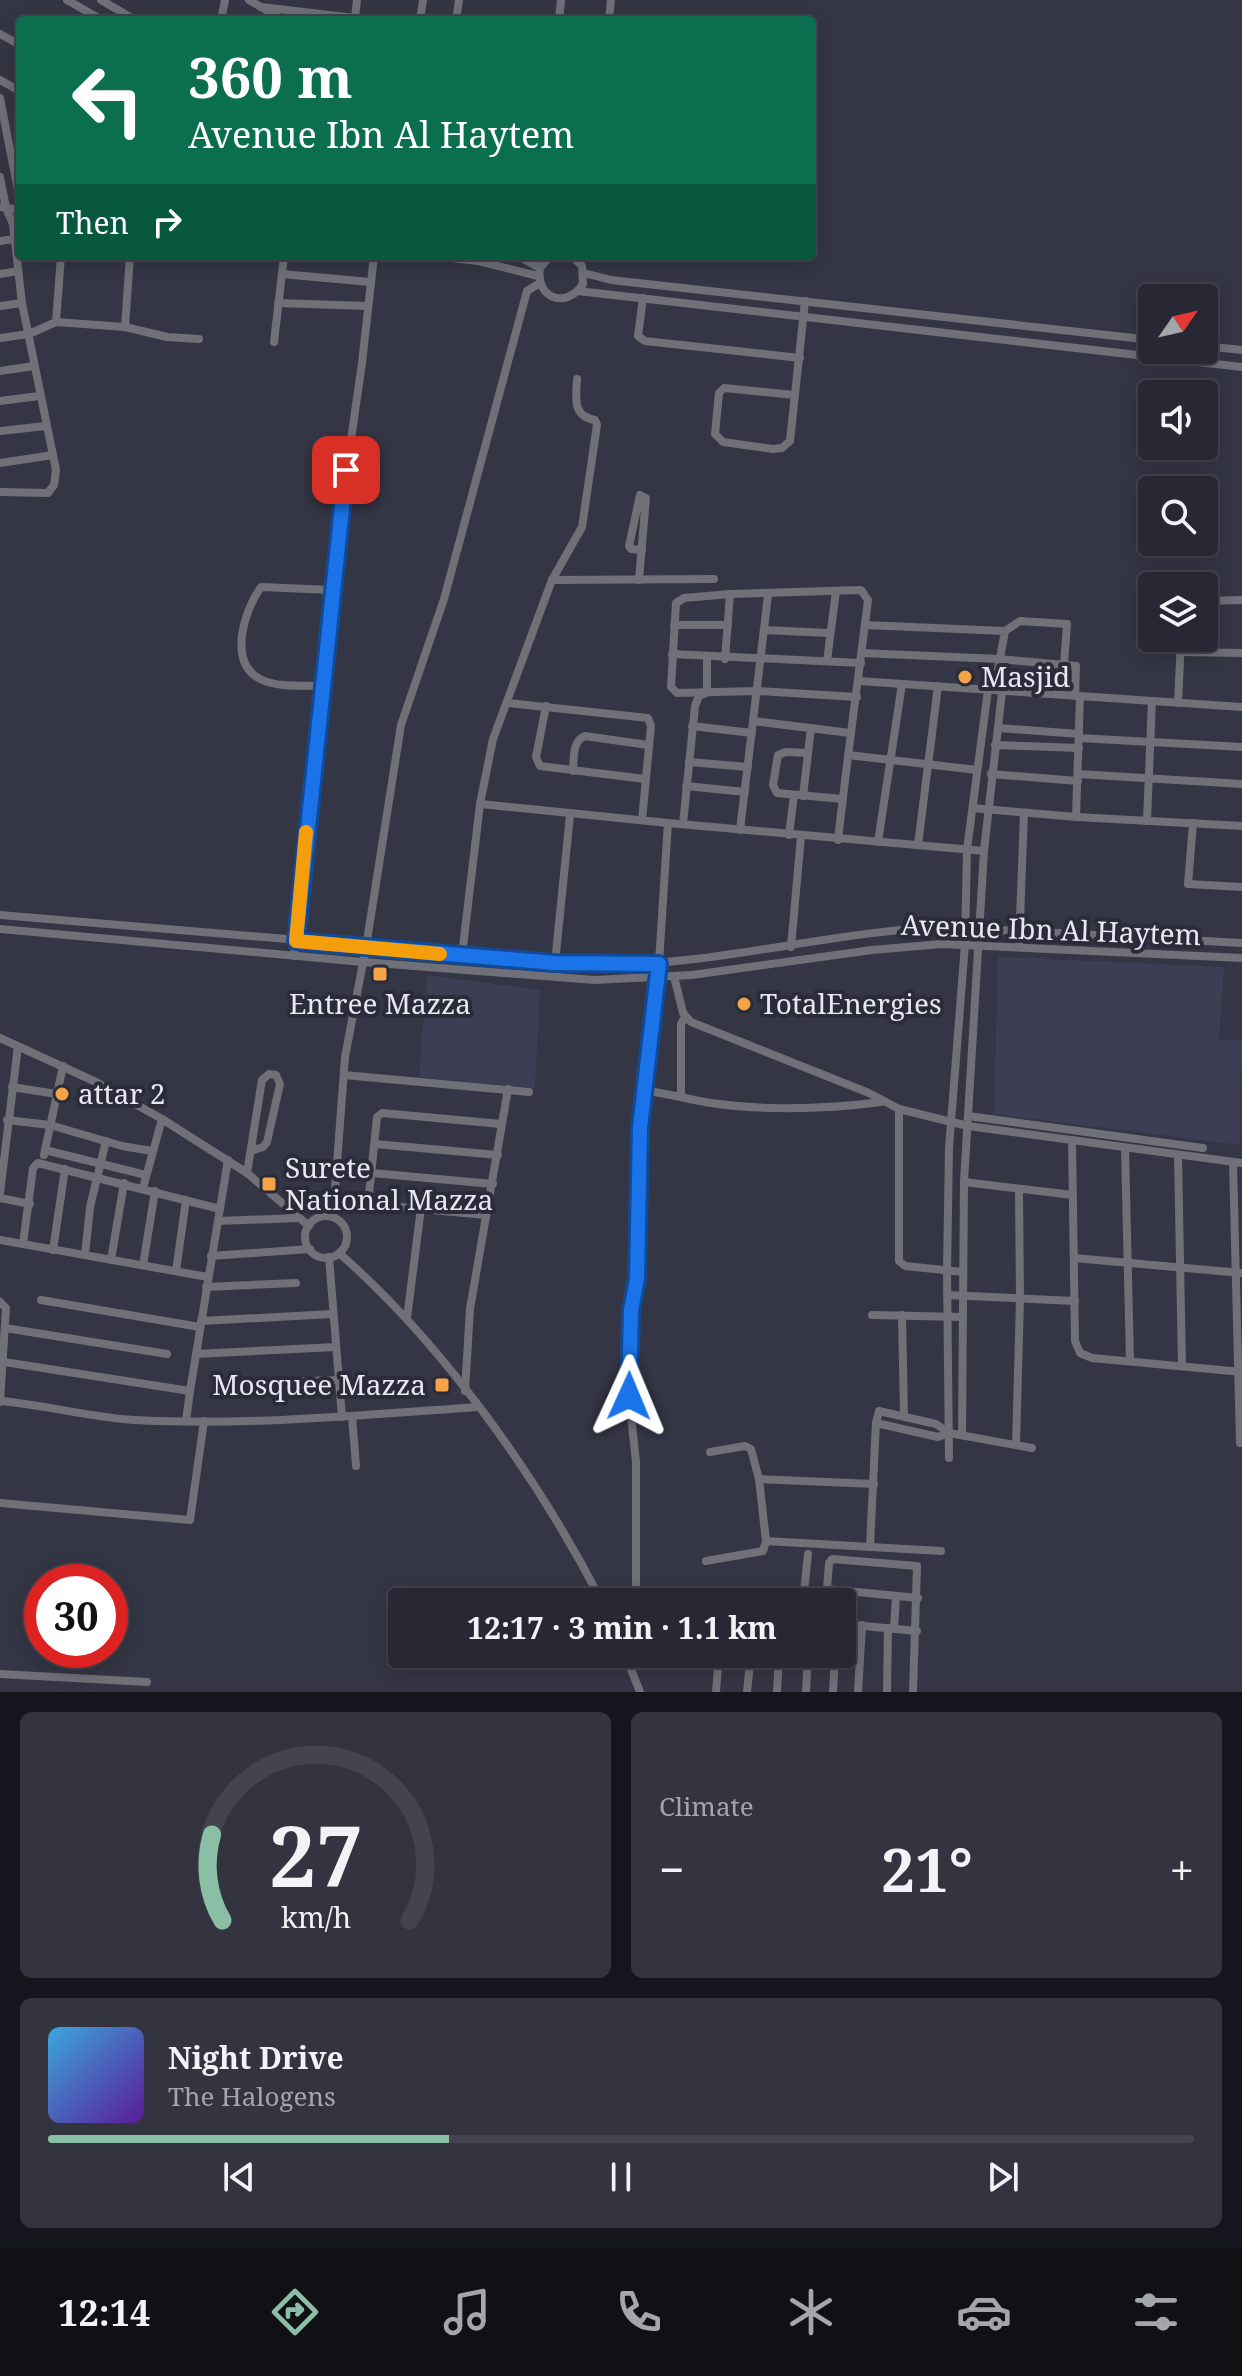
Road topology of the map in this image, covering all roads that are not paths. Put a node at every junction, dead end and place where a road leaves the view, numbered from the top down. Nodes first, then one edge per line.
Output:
1 (67, 0) edge
2 (101, 0) edge
3 (249, 0) edge
4 (319, 0) edge
5 (261, 7) junction
6 (317, 13) junction
7 (95, 16) edge
8 (128, 16) edge
9 (276, 16) edge
10 (340, 16) edge
11 (0, 98) edge
12 (0, 177) edge
13 (16, 180) edge
14 (3, 208) edge
15 (16, 219) edge
16 (13, 224) junction
17 (14, 239) junction
18 (0, 241) edge
19 (16, 255) edge
20 (17, 260) edge
21 (61, 260) edge
22 (130, 260) edge
23 (284, 260) edge
24 (373, 260) edge
25 (487, 260) edge
26 (522, 260) edge
27 (548, 260) edge
28 (576, 260) edge
29 (18, 271) junction
30 (584, 273) junction
31 (0, 274) edge
32 (282, 274) junction
33 (539, 276) junction
34 (370, 282) junction
35 (578, 291) junction
36 (643, 298) junction
37 (805, 301) junction
38 (22, 303) junction
39 (278, 303) junction
40 (0, 306) edge
41 (367, 306) junction
42 (899, 312) junction
43 (804, 317) junction
44 (56, 322) junction
45 (125, 327) junction
46 (899, 328) junction
47 (1073, 331) junction
48 (29, 334) junction
49 (0, 338) edge
50 (1138, 338) edge
51 (199, 339) dead end
52 (274, 342) dead end
53 (1218, 347) edge
54 (1073, 348) junction
55 (1242, 350) edge
56 (800, 358) junction
57 (34, 366) junction
58 (1242, 367) edge
59 (0, 371) edge
60 (577, 379) dead end
61 (795, 395) junction
62 (39, 396) junction
63 (0, 401) edge
64 (46, 426) junction
65 (0, 431) edge
66 (53, 455) junction
67 (0, 463) edge
68 (0, 492) edge
69 (642, 550) junction
70 (714, 579) dead end
71 (552, 580) junction
72 (639, 580) junction
73 (332, 590) junction
74 (836, 591) junction
75 (730, 594) junction
76 (768, 595) junction
77 (1242, 600) edge
78 (1218, 601) edge
79 (674, 625) junction
80 (728, 625) junction
81 (865, 625) junction
82 (764, 630) junction
83 (1005, 631) junction
84 (829, 633) junction
85 (1181, 652) joint
86 (1242, 653) edge
87 (672, 654) junction
88 (707, 657) junction
89 (861, 658) junction
90 (725, 659) junction
91 (999, 659) junction
92 (761, 660) junction
93 (827, 661) junction
94 (1064, 665) junction
95 (996, 680) junction
96 (858, 681) junction
97 (902, 684) junction
98 (323, 686) junction
99 (938, 686) junction
100 (988, 690) junction
101 (757, 691) junction
102 (707, 692) junction
103 (1002, 692) junction
104 (1078, 696) junction
105 (857, 697) junction
106 (1152, 701) junction
107 (508, 703) junction
108 (1178, 703) junction
109 (546, 706) junction
110 (1242, 707) edge
111 (753, 721) junction
112 (692, 726) junction
113 (811, 728) junction
114 (998, 728) junction
115 (752, 733) junction
116 (850, 733) junction
117 (1079, 740) junction
118 (1150, 742) junction
119 (648, 745) junction
120 (995, 745) junction
121 (1242, 747) edge
122 (808, 753) junction
123 (848, 755) junction
124 (891, 760) junction
125 (689, 762) junction
126 (928, 765) junction
127 (748, 767) junction
128 (977, 770) junction
129 (573, 771) junction
130 (991, 774) junction
131 (1078, 777) junction
132 (1149, 778) junction
133 (645, 779) junction
134 (1242, 784) edge
135 (686, 786) junction
136 (745, 792) junction
137 (798, 795) junction
138 (843, 799) junction
139 (480, 804) junction
140 (973, 808) junction
141 (988, 811) junction
142 (1024, 813) junction
143 (570, 815) junction
144 (1076, 817) junction
145 (642, 820) junction
146 (1147, 821) junction
147 (668, 823) junction
148 (1193, 823) junction
149 (683, 824) junction
150 (1242, 826) edge
151 (740, 830) junction
152 (789, 835) junction
153 (801, 836) junction
154 (838, 840) junction
155 (878, 842) junction
156 (918, 845) junction
157 (967, 849) junction
158 (984, 851) junction
159 (1242, 887) edge
160 (0, 915) edge
161 (966, 927) junction
162 (981, 928) junction
163 (0, 929) edge
164 (1020, 931) junction
165 (296, 941) junction
166 (1242, 943) edge
167 (965, 944) junction
168 (980, 945) junction
169 (1019, 946) junction
170 (366, 947) junction
171 (791, 947) junction
172 (462, 955) junction
173 (294, 956) junction
174 (1242, 958) edge
175 (363, 962) junction
176 (555, 963) junction
177 (659, 964) junction
178 (674, 976) junction
179 (658, 978) junction
180 (685, 1017) junction
181 (0, 1038) edge
182 (18, 1046) junction
183 (63, 1066) junction
184 (344, 1075) junction
185 (12, 1087) junction
186 (508, 1089) junction
187 (644, 1090) junction
188 (529, 1092) dead end
189 (56, 1094) junction
190 (681, 1097) junction
191 (882, 1102) junction
192 (899, 1109) junction
193 (968, 1116) junction
194 (162, 1119) junction
195 (7, 1120) junction
196 (952, 1122) junction
197 (501, 1124) junction
198 (50, 1125) junction
199 (968, 1126) junction
200 (1072, 1140) junction
201 (106, 1141) junction
202 (375, 1144) junction
203 (1125, 1148) junction
204 (1203, 1148) dead end
205 (45, 1150) junction
206 (152, 1151) junction
207 (251, 1151) junction
208 (498, 1155) junction
209 (1178, 1155) junction
210 (228, 1160) junction
211 (1238, 1162) edge
212 (43, 1163) junction
213 (100, 1164) junction
214 (65, 1169) junction
215 (124, 1169) junction
216 (247, 1173) junction
217 (372, 1173) junction
218 (146, 1175) junction
219 (98, 1177) junction
220 (964, 1182) junction
221 (122, 1183) junction
222 (493, 1184) junction
223 (143, 1188) junction
224 (1019, 1189) junction
225 (155, 1191) junction
226 (0, 1195) edge
227 (1073, 1195) junction
228 (186, 1200) junction
229 (334, 1201) junction
230 (30, 1204) junction
231 (368, 1204) junction
232 (421, 1208) junction
233 (220, 1209) junction
234 (486, 1215) junction
235 (333, 1217) junction
236 (299, 1218) junction
237 (218, 1221) junction
238 (1238, 1223) edge
239 (309, 1226) junction
240 (0, 1240) edge
241 (23, 1244) junction
242 (310, 1249) junction
243 (53, 1250) junction
244 (339, 1253) junction
245 (85, 1255) junction
246 (211, 1256) junction
247 (329, 1257) junction
248 (1074, 1258) junction
249 (111, 1260) junction
250 (1129, 1262) junction
251 (143, 1265) junction
252 (1180, 1268) junction
253 (176, 1271) junction
254 (947, 1271) junction
255 (963, 1272) junction
256 (1239, 1273) edge
257 (208, 1277) junction
258 (296, 1283) dead end
259 (206, 1287) junction
260 (947, 1295) junction
261 (962, 1296) junction
262 (1020, 1299) junction
263 (41, 1300) dead end
264 (1075, 1301) junction
265 (0, 1302) edge
266 (333, 1314) junction
267 (872, 1315) dead end
268 (902, 1315) junction
269 (948, 1317) junction
270 (962, 1317) junction
271 (407, 1318) junction
272 (201, 1324) junction
273 (5, 1328) junction
274 (336, 1347) junction
275 (167, 1354) dead end
276 (196, 1354) junction
277 (1130, 1361) junction
278 (2, 1364) edge
279 (1182, 1366) junction
280 (1240, 1371) edge
281 (338, 1380) junction
282 (218, 1384) dead end
283 (190, 1391) junction
284 (465, 1391) junction
285 (0, 1402) edge
286 (478, 1407) junction
287 (904, 1415) junction
288 (347, 1416) junction
289 (917, 1418) junction
290 (186, 1421) junction
291 (204, 1421) junction
292 (876, 1423) junction
293 (914, 1432) junction
294 (949, 1433) junction
295 (962, 1435) junction
296 (1240, 1443) dead end
297 (1016, 1445) junction
298 (1032, 1448) dead end
299 (710, 1452) dead end
300 (949, 1458) dead end
301 (356, 1466) dead end
302 (759, 1479) junction
303 (874, 1484) junction
304 (0, 1503) edge
305 (766, 1541) junction
306 (870, 1546) junction
307 (941, 1551) dead end
308 (808, 1554) dead end
309 (706, 1561) dead end
310 (594, 1588) edge
311 (636, 1588) edge
312 (804, 1588) edge
313 (827, 1588) edge
314 (856, 1592) edge
315 (896, 1596) junction
316 (918, 1598) junction
317 (856, 1625) edge
318 (862, 1625) junction
319 (891, 1628) junction
320 (917, 1631) junction
321 (631, 1668) edge
322 (718, 1668) edge
323 (750, 1668) edge
324 (778, 1668) edge
325 (807, 1668) edge
326 (834, 1668) edge
327 (0, 1674) edge
328 (147, 1682) dead end
329 (640, 1692) edge
330 (716, 1692) edge
331 (747, 1692) edge
332 (777, 1692) edge
333 (806, 1692) edge
334 (833, 1692) edge
335 (858, 1692) edge
336 (887, 1692) edge
337 (913, 1692) edge

1 - 7 street
2 - 8 street
3 - 5 street
4 - 6 street
5 - 6 street
5 - 9 street
6 - 10 street
11 - 13 street
12 - 14 street
14 - 16 street
15 - 16 street
16 - 17 street
17 - 18 street
17 - 19 street
20 - 29 street
21 - 44 street
22 - 45 street
23 - 32 street
24 - 34 street
25 - 33 street
26 - 33 street
27 - 33 street
28 - 30 street
29 - 31 street
29 - 38 street
30 - 35 street
30 - 37 street
32 - 34 street
32 - 39 street
33 - 35 street
33 - 170 street
34 - 41 street
35 - 36 street
36 - 43 street
36 - 56 street
37 - 42 street
37 - 43 street
38 - 40 street
38 - 48 street
39 - 41 street
39 - 52 street
41 - 73 street
42 - 46 street
42 - 47 street
43 - 46 street
43 - 56 street
44 - 45 street
44 - 48 street
45 - 51 street
46 - 54 street
47 - 50 street
47 - 54 street
48 - 49 street
48 - 57 street
53 - 55 street
54 - 58 street
56 - 61 street
57 - 59 street
57 - 62 street
60 - 71 street
61 - 61 street
62 - 63 street
62 - 64 street
64 - 65 street
64 - 66 street
66 - 67 street
66 - 68 street
69 - 69 street
69 - 72 street
70 - 72 street
71 - 72 street
71 - 107 street
73 - 98 street
73 - 98 street
74 - 76 street
74 - 81 street
74 - 84 street
75 - 76 street
75 - 79 street
75 - 80 street
76 - 82 street
77 - 78 street
79 - 80 street
79 - 87 street
80 - 90 street
81 - 83 street
81 - 89 street
82 - 84 street
82 - 92 street
83 - 91 street
83 - 94 street
84 - 93 street
85 - 86 street
85 - 108 street
87 - 88 street
87 - 102 street
88 - 90 street
88 - 102 street
89 - 91 street
89 - 93 street
89 - 96 street
90 - 92 street
91 - 94 street
91 - 95 street
92 - 93 street
92 - 101 street
94 - 104 street
95 - 100 street
95 - 103 street
96 - 97 street
96 - 105 street
97 - 99 street
97 - 124 street
98 - 165 street
99 - 100 street
99 - 126 street
100 - 103 street
100 - 128 street
101 - 102 street
101 - 105 street
101 - 111 street
102 - 112 street
103 - 104 street
103 - 114 street
104 - 106 street
104 - 117 street
105 - 116 street
106 - 108 street
106 - 118 street
107 - 109 street
107 - 139 street
108 - 110 street
109 - 119 street
109 - 129 street
111 - 113 street
111 - 115 street
112 - 115 street
112 - 125 street
113 - 116 street
113 - 122 street
114 - 117 street
114 - 120 street
115 - 127 street
116 - 123 street
117 - 118 street
117 - 120 street
117 - 131 street
118 - 121 street
118 - 132 street
119 - 129 street
119 - 133 street
120 - 130 street
122 - 137 street
122 - 137 street
123 - 124 street
123 - 138 street
124 - 126 street
124 - 155 street
125 - 127 street
125 - 135 street
126 - 128 street
126 - 156 street
127 - 136 street
128 - 140 street
129 - 133 street
130 - 131 street
130 - 141 street
131 - 132 street
131 - 144 street
132 - 134 street
132 - 146 street
133 - 145 street
135 - 136 street
135 - 149 street
136 - 151 street
137 - 138 street
137 - 152 street
138 - 154 street
139 - 143 street
139 - 172 street
140 - 141 street
140 - 157 street
141 - 142 street
141 - 158 street
142 - 144 street
142 - 164 street
143 - 145 street
143 - 176 street
144 - 146 street
145 - 147 street
146 - 148 street
147 - 149 street
147 - 177 street
148 - 150 street
148 - 159 street
149 - 151 street
151 - 152 street
152 - 153 street
153 - 154 street
153 - 171 street
154 - 155 street
155 - 156 street
156 - 157 street
157 - 158 street
157 - 161 street
158 - 162 street
160 - 165 street, Avenue Ibn Al Haytem
161 - 162 street, Avenue Ibn Al Haytem
161 - 167 street
161 - 171 street, Avenue Ibn Al Haytem
162 - 164 street, Avenue Ibn Al Haytem
162 - 168 street
163 - 173 street, Avenue Ibn Al Haytem
164 - 166 street, Avenue Ibn Al Haytem
164 - 169 street
165 - 170 street, Avenue Ibn Al Haytem
165 - 173 street
167 - 168 street, Avenue Ibn Al Haytem
167 - 178 street, Avenue Ibn Al Haytem
167 - 196 street
168 - 169 street, Avenue Ibn Al Haytem
168 - 193 street
169 - 174 street, Avenue Ibn Al Haytem
170 - 172 street, Avenue Ibn Al Haytem
170 - 175 street
171 - 177 street, Avenue Ibn Al Haytem
172 - 176 street, Avenue Ibn Al Haytem
173 - 175 street, Avenue Ibn Al Haytem
175 - 179 street, Avenue Ibn Al Haytem
175 - 184 street
176 - 177 street, Avenue Ibn Al Haytem
177 - 179 street
178 - 179 street, Avenue Ibn Al Haytem
178 - 180 street
179 - 187 street
180 - 190 street
180 - 191 street
181 - 182 street
182 - 183 street
182 - 185 street
183 - 189 street
183 - 194 street
184 - 186 street
184 - 229 street
185 - 189 street
185 - 195 street
186 - 188 street
186 - 197 street
187 - 190 street
187 - 311 street
189 - 198 street
190 - 191 street
191 - 192 street
192 - 196 street
192 - 254 street
193 - 199 street
193 - 204 street
194 - 206 street
194 - 210 street
195 - 198 street
195 - 226 street
196 - 199 street
196 - 254 street
197 - 202 street
197 - 208 street
198 - 201 street
198 - 205 street
199 - 200 street
199 - 220 street
200 - 203 street
200 - 227 street
201 - 206 street
201 - 213 street
202 - 208 street
202 - 217 street
203 - 209 street
203 - 250 street
205 - 212 street
205 - 213 street
206 - 218 street
207 - 207 street
207 - 216 street
208 - 222 street
209 - 211 street
209 - 252 street
210 - 216 street
210 - 233 street
211 - 238 street
212 - 214 street
212 - 230 street
213 - 215 street
213 - 219 street
214 - 219 street
214 - 243 street
215 - 218 street
215 - 221 street
216 - 236 street
217 - 222 street
217 - 231 street
218 - 223 street
219 - 221 street
219 - 245 street
220 - 224 street
220 - 255 street
221 - 223 street
221 - 249 street
222 - 234 street
223 - 225 street
224 - 227 street
224 - 262 street
225 - 228 street
225 - 251 street
226 - 230 street
227 - 248 street
228 - 233 street
228 - 253 street
229 - 231 street
229 - 235 street
230 - 241 street
231 - 232 street
232 - 234 street
232 - 271 street
233 - 237 street
234 - 284 street
235 - 239 street
235 - 244 street
236 - 237 street
236 - 239 street
237 - 246 street
238 - 256 street
239 - 242 street
240 - 241 street
241 - 243 street
242 - 246 street
242 - 247 street
243 - 245 street
244 - 247 street
244 - 271 street
245 - 249 street
246 - 257 street
247 - 266 street
248 - 250 street
248 - 264 street
249 - 251 street
250 - 252 street
250 - 277 street
251 - 253 street
252 - 256 street
252 - 279 street
253 - 257 street
254 - 255 street
254 - 260 street
255 - 261 street
256 - 280 street
257 - 259 street
258 - 259 street
259 - 272 street
260 - 261 street
260 - 269 street
261 - 262 street
261 - 270 street
262 - 264 street
262 - 297 street
263 - 272 street
264 - 277 street
265 - 273 street
266 - 272 street
266 - 274 street
267 - 268 street
268 - 269 street
268 - 287 street
269 - 270 street
269 - 294 street
270 - 295 street
271 - 284 street
272 - 276 street
273 - 275 street
273 - 278 street
274 - 276 street
274 - 281 street
276 - 283 street
277 - 279 street
278 - 283 street
278 - 285 street
279 - 280 street
280 - 296 street
281 - 282 street
281 - 288 street
283 - 290 street
284 - 286 street
285 - 290 street
286 - 288 street
286 - 310 street
287 - 289 street
287 - 292 street
288 - 291 street
288 - 301 street
289 - 293 street
289 - 294 street
290 - 291 street
291 - 304 street
292 - 293 street
292 - 303 street
293 - 294 street
294 - 295 street
294 - 300 street
295 - 297 street
297 - 298 street
299 - 302 street
302 - 303 street
302 - 305 street
303 - 306 street
305 - 306 street
305 - 309 street
306 - 307 street
308 - 312 street
313 - 316 street
314 - 315 street
315 - 316 street
315 - 319 street
316 - 320 street
317 - 318 street
318 - 319 street
318 - 335 street
319 - 320 street
319 - 336 street
320 - 337 street
321 - 329 street
322 - 330 street
323 - 331 street
324 - 332 street
325 - 333 street
326 - 334 street
327 - 328 street

